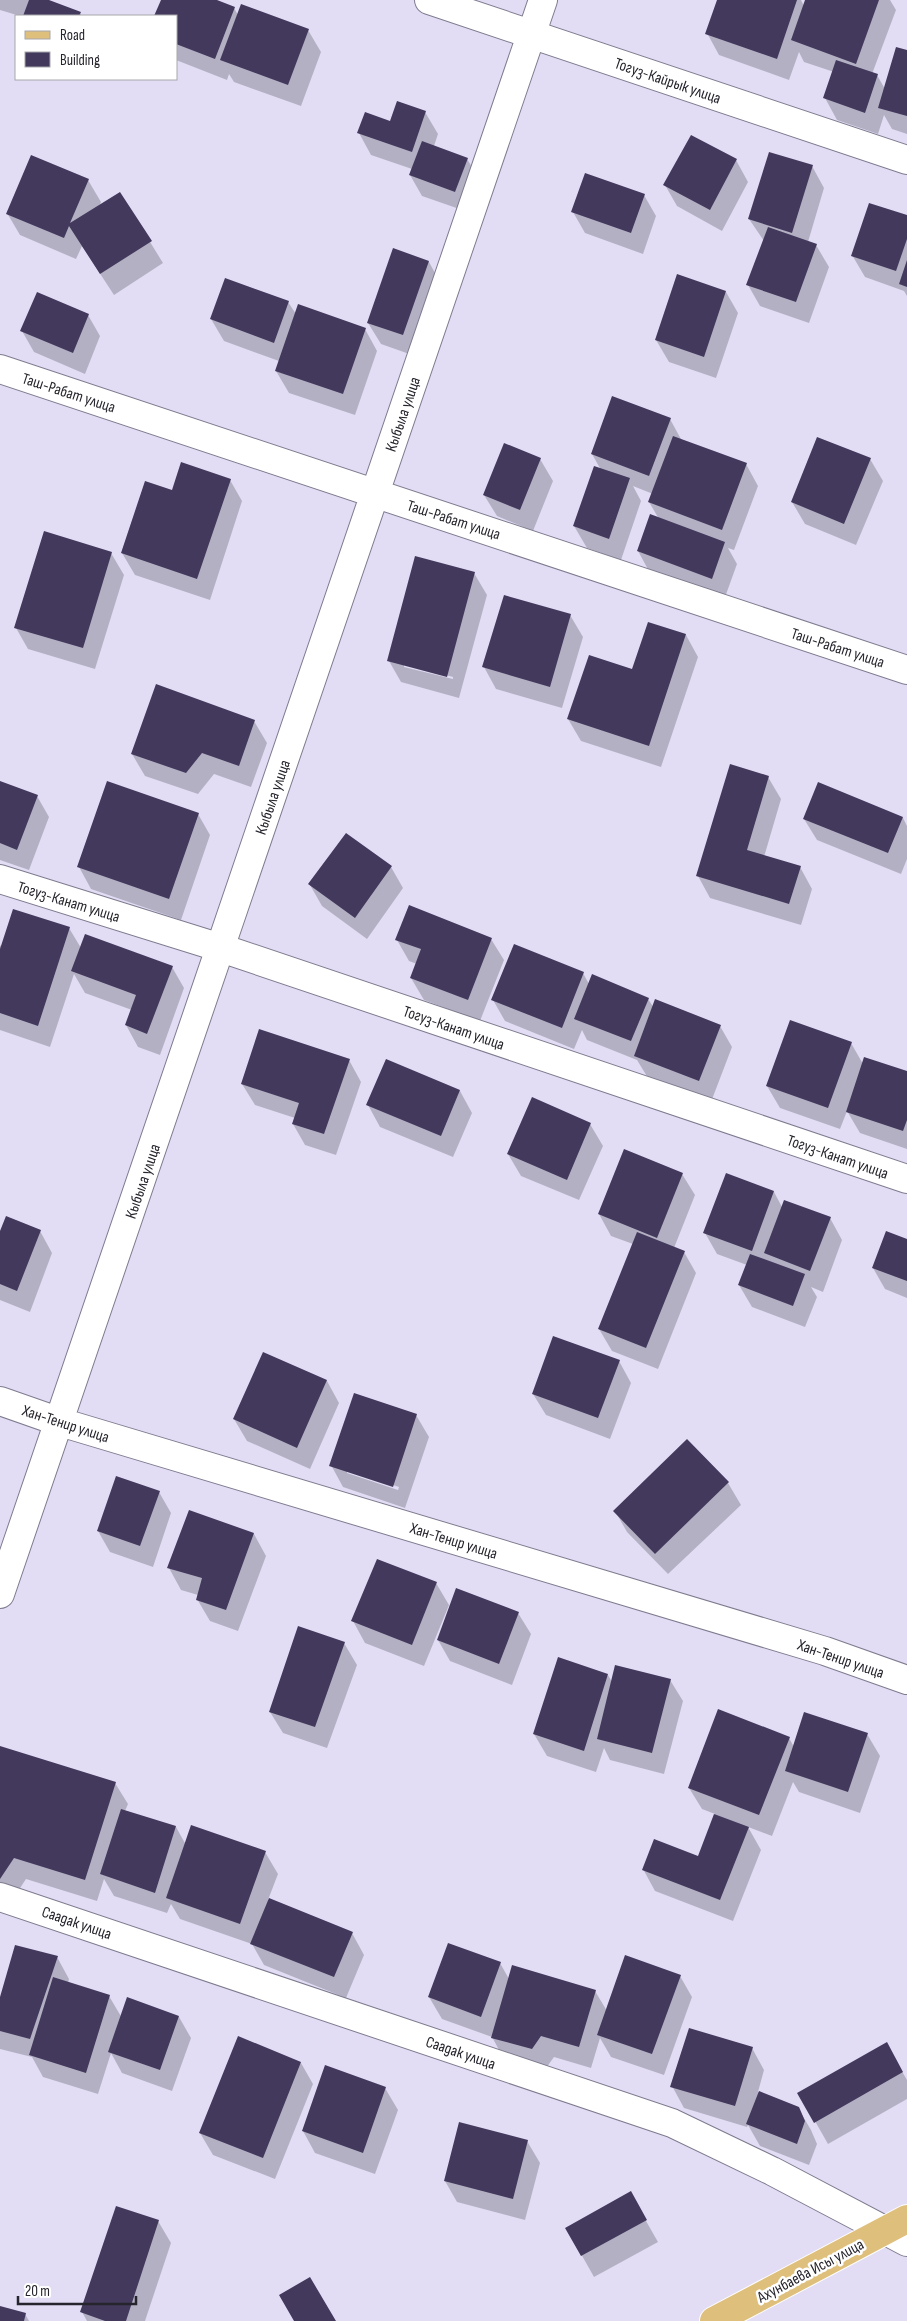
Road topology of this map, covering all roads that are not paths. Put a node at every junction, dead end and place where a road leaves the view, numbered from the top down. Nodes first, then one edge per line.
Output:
1 (429, 0) edge
2 (543, 0) edge
3 (531, 34) junction
4 (907, 160) edge
5 (0, 369) edge
6 (375, 493) junction
7 (907, 670) edge
8 (0, 879) edge
9 (221, 948) junction
10 (907, 1179) edge
11 (0, 1401) edge
12 (60, 1422) junction
13 (0, 1594) edge
14 (907, 1680) edge
15 (0, 1896) edge
16 (900, 2230) edge
17 (714, 2321) edge

1 - 3 street, Тогуз-Кайрык улица
2 - 3 street, Кыбыла улица
3 - 4 street, Тогуз-Кайрык улица
3 - 6 street, Кыбыла улица
5 - 6 street, Таш-Рабат улица
6 - 7 street, Таш-Рабат улица
6 - 9 street, Кыбыла улица
8 - 9 street, Тогуз-Канат улица
9 - 10 street, Тогуз-Канат улица
9 - 12 street, Кыбыла улица
11 - 12 street, Хан-Тенир улица
12 - 13 street, Кыбыла улица
12 - 14 street, Хан-Тенир улица
15 - 16 street, Саадак улица
16 - 17 main road, Ахунбаева Исы улица

